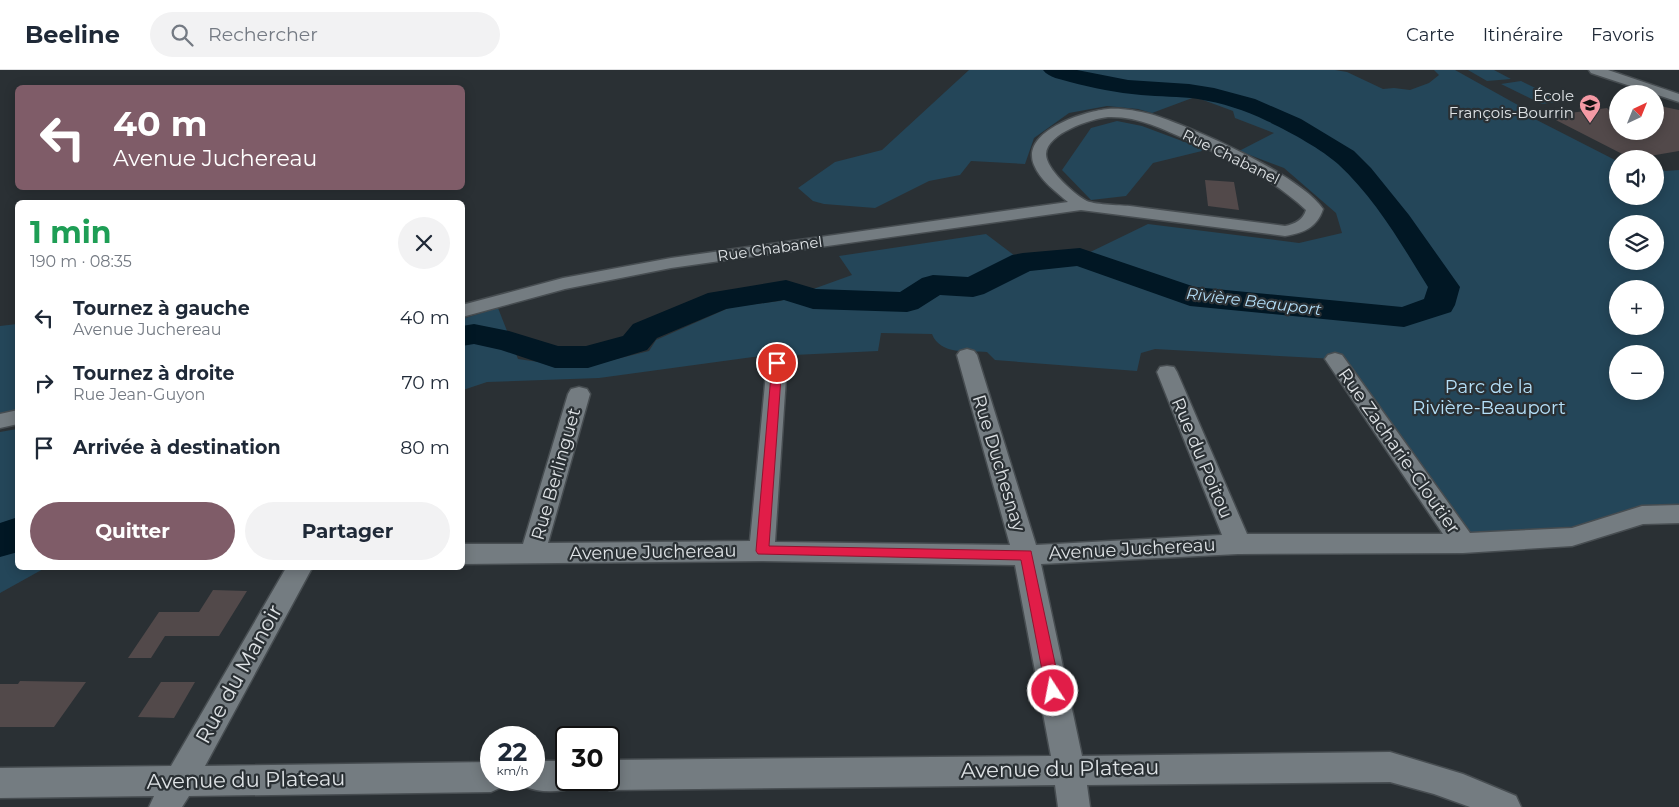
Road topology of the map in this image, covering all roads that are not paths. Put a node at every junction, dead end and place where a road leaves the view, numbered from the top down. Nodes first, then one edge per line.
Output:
1 (1595, 70) edge
2 (1679, 98) edge
3 (1081, 205) junction
4 (465, 310) edge
5 (967, 355) dead end
6 (1335, 358) dead end
7 (777, 363) dead end
8 (1167, 372) dead end
9 (579, 394) dead end
10 (15, 418) edge
11 (0, 421) edge
12 (1679, 514) edge
13 (1463, 543) junction
14 (1238, 544) junction
15 (762, 551) junction
16 (533, 553) junction
17 (465, 554) edge
18 (1026, 555) junction
19 (297, 570) edge
20 (1069, 769) junction
21 (620, 775) edge
22 (480, 778) edge
23 (0, 783) edge
24 (172, 794) edge
25 (1074, 807) edge
26 (1505, 807) edge

1 - 2 street
3 - 3 street, Rue Chabanel
3 - 4 street, Rue Chabanel
5 - 18 street, Rue Duchesnay
6 - 13 street, Rue Zacharie-Cloutier
7 - 15 street
8 - 14 street, Rue du Poitou
9 - 16 street, Rue Berlinguet
10 - 11 street
12 - 13 street, Avenue Juchereau
13 - 14 street, Avenue Juchereau
14 - 18 street, Avenue Juchereau
15 - 16 street, Avenue Juchereau
15 - 18 street, Avenue Juchereau
16 - 17 street, Avenue Juchereau
18 - 20 street, Rue Duchesnay
19 - 24 street, Rue du Manoir
20 - 21 street, Avenue du Plateau
20 - 25 street, Rue Duchesnay
20 - 26 street, Avenue du Plateau
22 - 24 street, Avenue du Plateau
23 - 24 street, Avenue du Plateau

